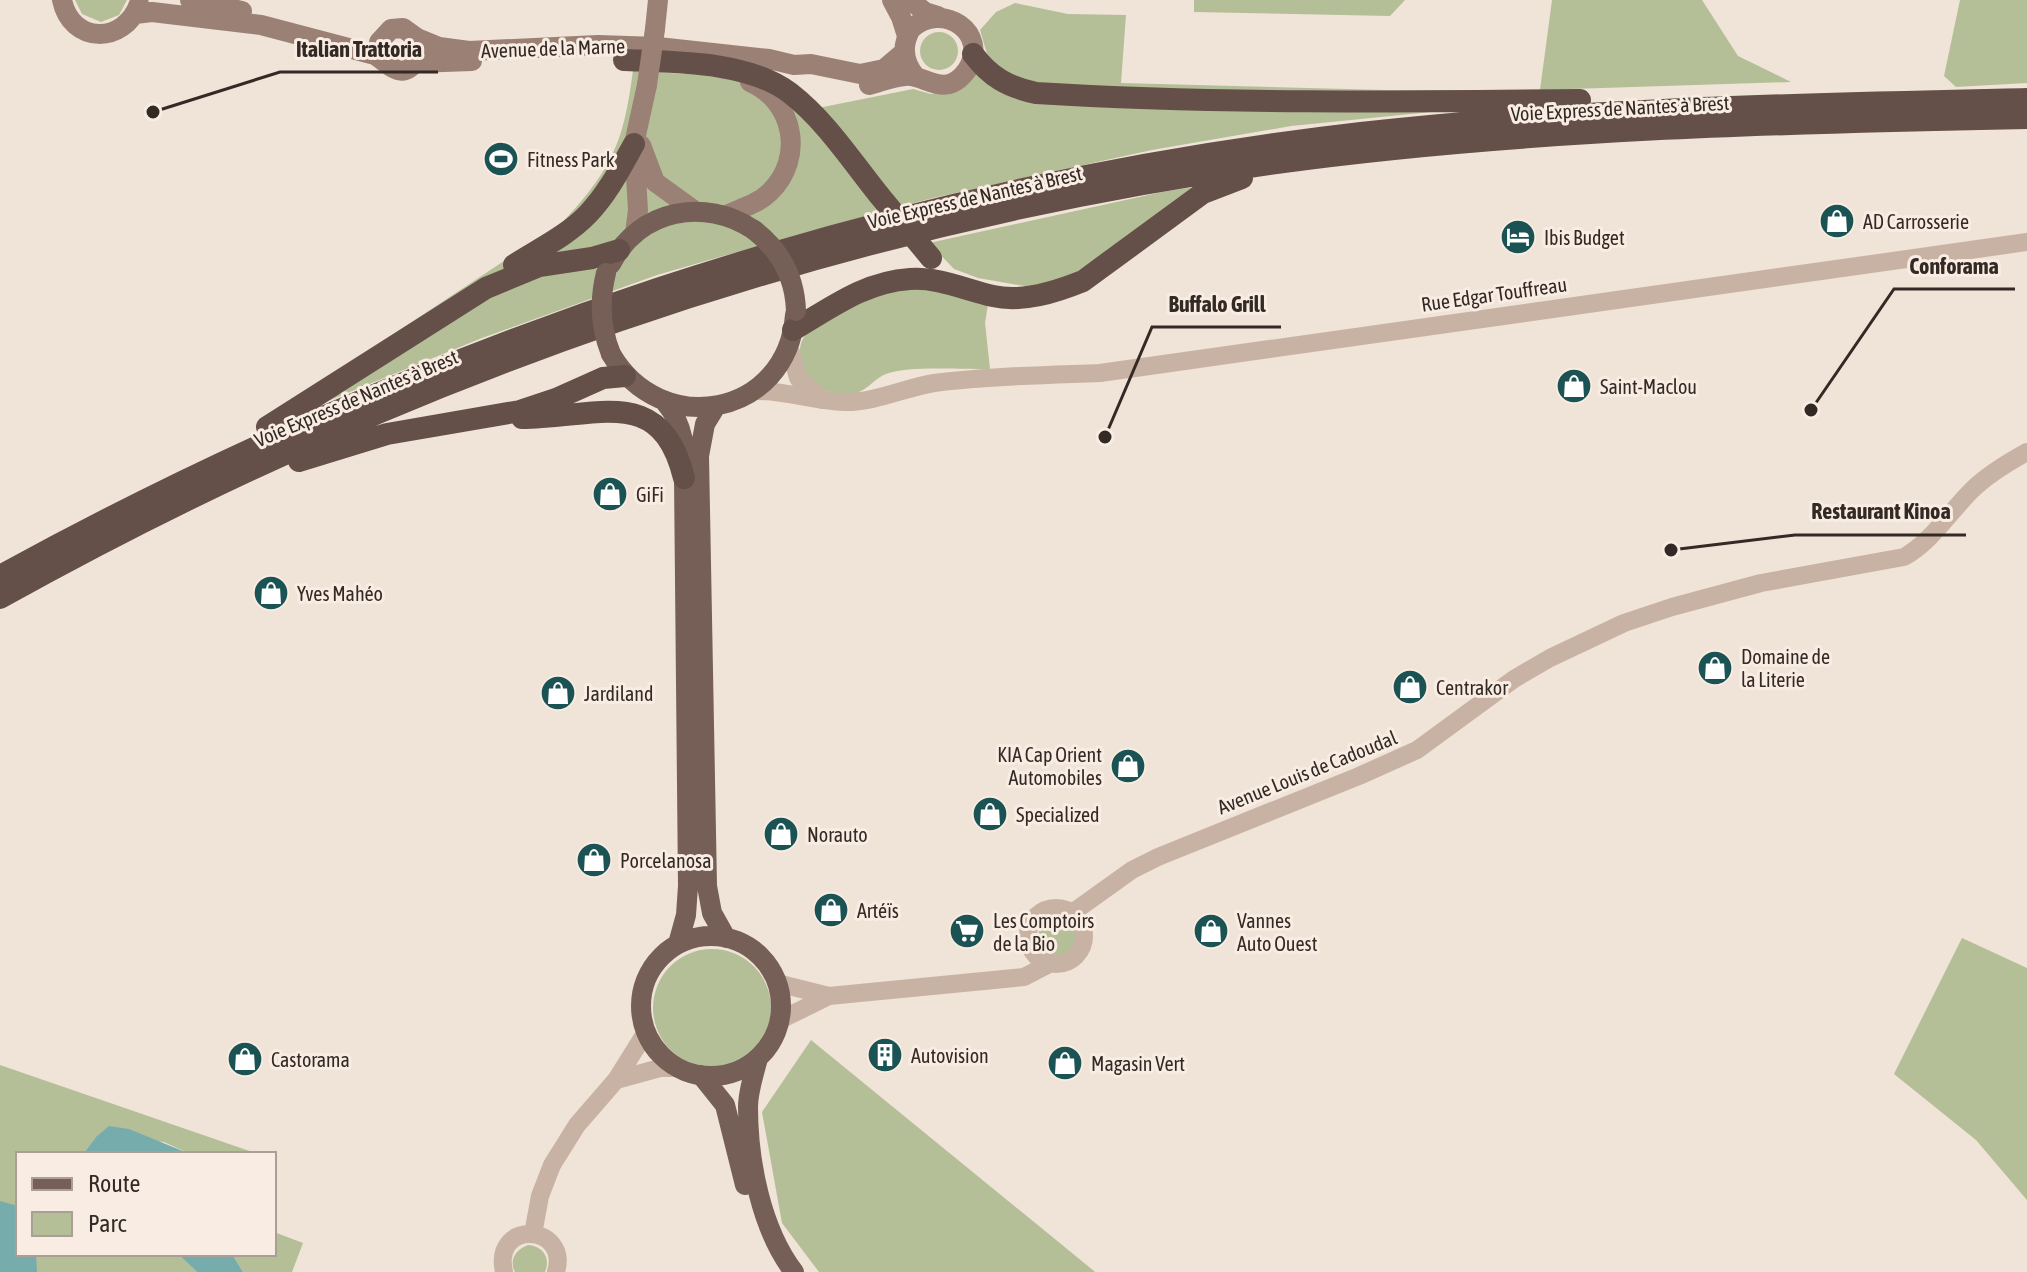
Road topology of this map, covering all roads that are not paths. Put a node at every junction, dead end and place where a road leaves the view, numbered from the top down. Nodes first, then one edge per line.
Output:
1 (42, 0) edge
2 (190, 0) edge
3 (658, 0) edge
4 (892, 0) edge
5 (910, 0) edge
6 (62, 4) edge
7 (137, 7) edge
8 (938, 16) junction
9 (382, 36) junction
10 (417, 38) junction
11 (905, 44) junction
12 (690, 52) junction
13 (973, 54) junction
14 (578, 56) junction
15 (380, 58) junction
16 (624, 60) junction
17 (416, 63) junction
18 (794, 65) junction
19 (916, 77) junction
20 (2027, 99) edge
21 (1725, 106) junction
22 (641, 113) junction
23 (2027, 118) edge
24 (634, 144) junction
25 (1400, 148) junction
26 (695, 211) junction
27 (726, 215) junction
28 (635, 233) junction
29 (2027, 242) edge
30 (619, 250) junction
31 (486, 288) junction
32 (1034, 296) junction
33 (793, 329) junction
34 (625, 376) junction
35 (753, 391) junction
36 (822, 400) junction
37 (665, 402) junction
38 (716, 406) junction
39 (480, 419) junction
40 (2027, 452) edge
41 (684, 478) junction
42 (174, 484) junction
43 (203, 492) junction
44 (0, 576) edge
45 (0, 598) edge
46 (1077, 919) junction
47 (726, 938) junction
48 (678, 944) junction
49 (1032, 950) junction
50 (1051, 963) junction
51 (1003, 979) junction
52 (777, 983) junction
53 (829, 996) junction
54 (780, 1020) junction
55 (646, 1032) junction
56 (758, 1058) junction
57 (678, 1068) junction
58 (701, 1075) junction
59 (616, 1080) junction
60 (533, 1234) junction
61 (504, 1272) edge
62 (556, 1272) edge
63 (778, 1272) edge
64 (794, 1272) edge

1 - 6 main road
2 - 9 main road
3 - 22 main road, bridge
4 - 11 main road
5 - 8 main road
6 - 7 main road
7 - 15 main road
8 - 11 main road
8 - 13 main road
9 - 10 main road
9 - 15 main road
10 - 12 main road, Avenue de la Marne
10 - 17 main road
11 - 18 main road, Avenue de la Marne
11 - 19 main road
12 - 14 main road, Avenue de la Marne
12 - 18 main road, Avenue de la Marne
13 - 19 main road
13 - 21 highway
14 - 16 main road
14 - 17 main road, Avenue de la Marne
15 - 17 main road
16 - 27 main road
16 - 32 highway, bridge
18 - 19 main road, Avenue de la Marne
20 - 21 highway, Voie Express de Nantes à Brest
21 - 42 highway, Voie Express de Nantes à Brest
22 - 24 main road
22 - 26 main road
23 - 25 highway, Voie Express de Nantes à Brest
24 - 28 main road
24 - 31 highway
25 - 32 highway
25 - 43 highway, Voie Express de Nantes à Brest
26 - 27 main road
26 - 28 main road
27 - 33 main road, bridge
28 - 30 main road
29 - 36 street, Rue Edgar Touffreau
30 - 31 highway
30 - 34 main road, bridge
31 - 42 highway
32 - 33 highway
33 - 35 main road
33 - 36 street
34 - 37 main road
34 - 39 highway
35 - 36 street, Rue Edgar Touffreau
35 - 38 main road
37 - 38 main road
37 - 41 main road
38 - 47 main road
39 - 41 highway
39 - 43 highway
40 - 46 street, Avenue Louis de Cadoudal
41 - 48 main road
42 - 44 highway, Voie Express de Nantes à Brest
43 - 45 highway, Voie Express de Nantes à Brest
46 - 49 street
46 - 50 street
47 - 48 main road
47 - 52 main road
48 - 55 main road
49 - 50 street
49 - 51 street
50 - 51 street
51 - 53 street
52 - 53 street
52 - 54 main road
53 - 54 street
54 - 56 main road
55 - 57 main road
55 - 59 street
56 - 58 main road
56 - 64 main road
57 - 58 main road
57 - 59 street
58 - 63 main road
59 - 60 street
60 - 61 street
60 - 62 street

